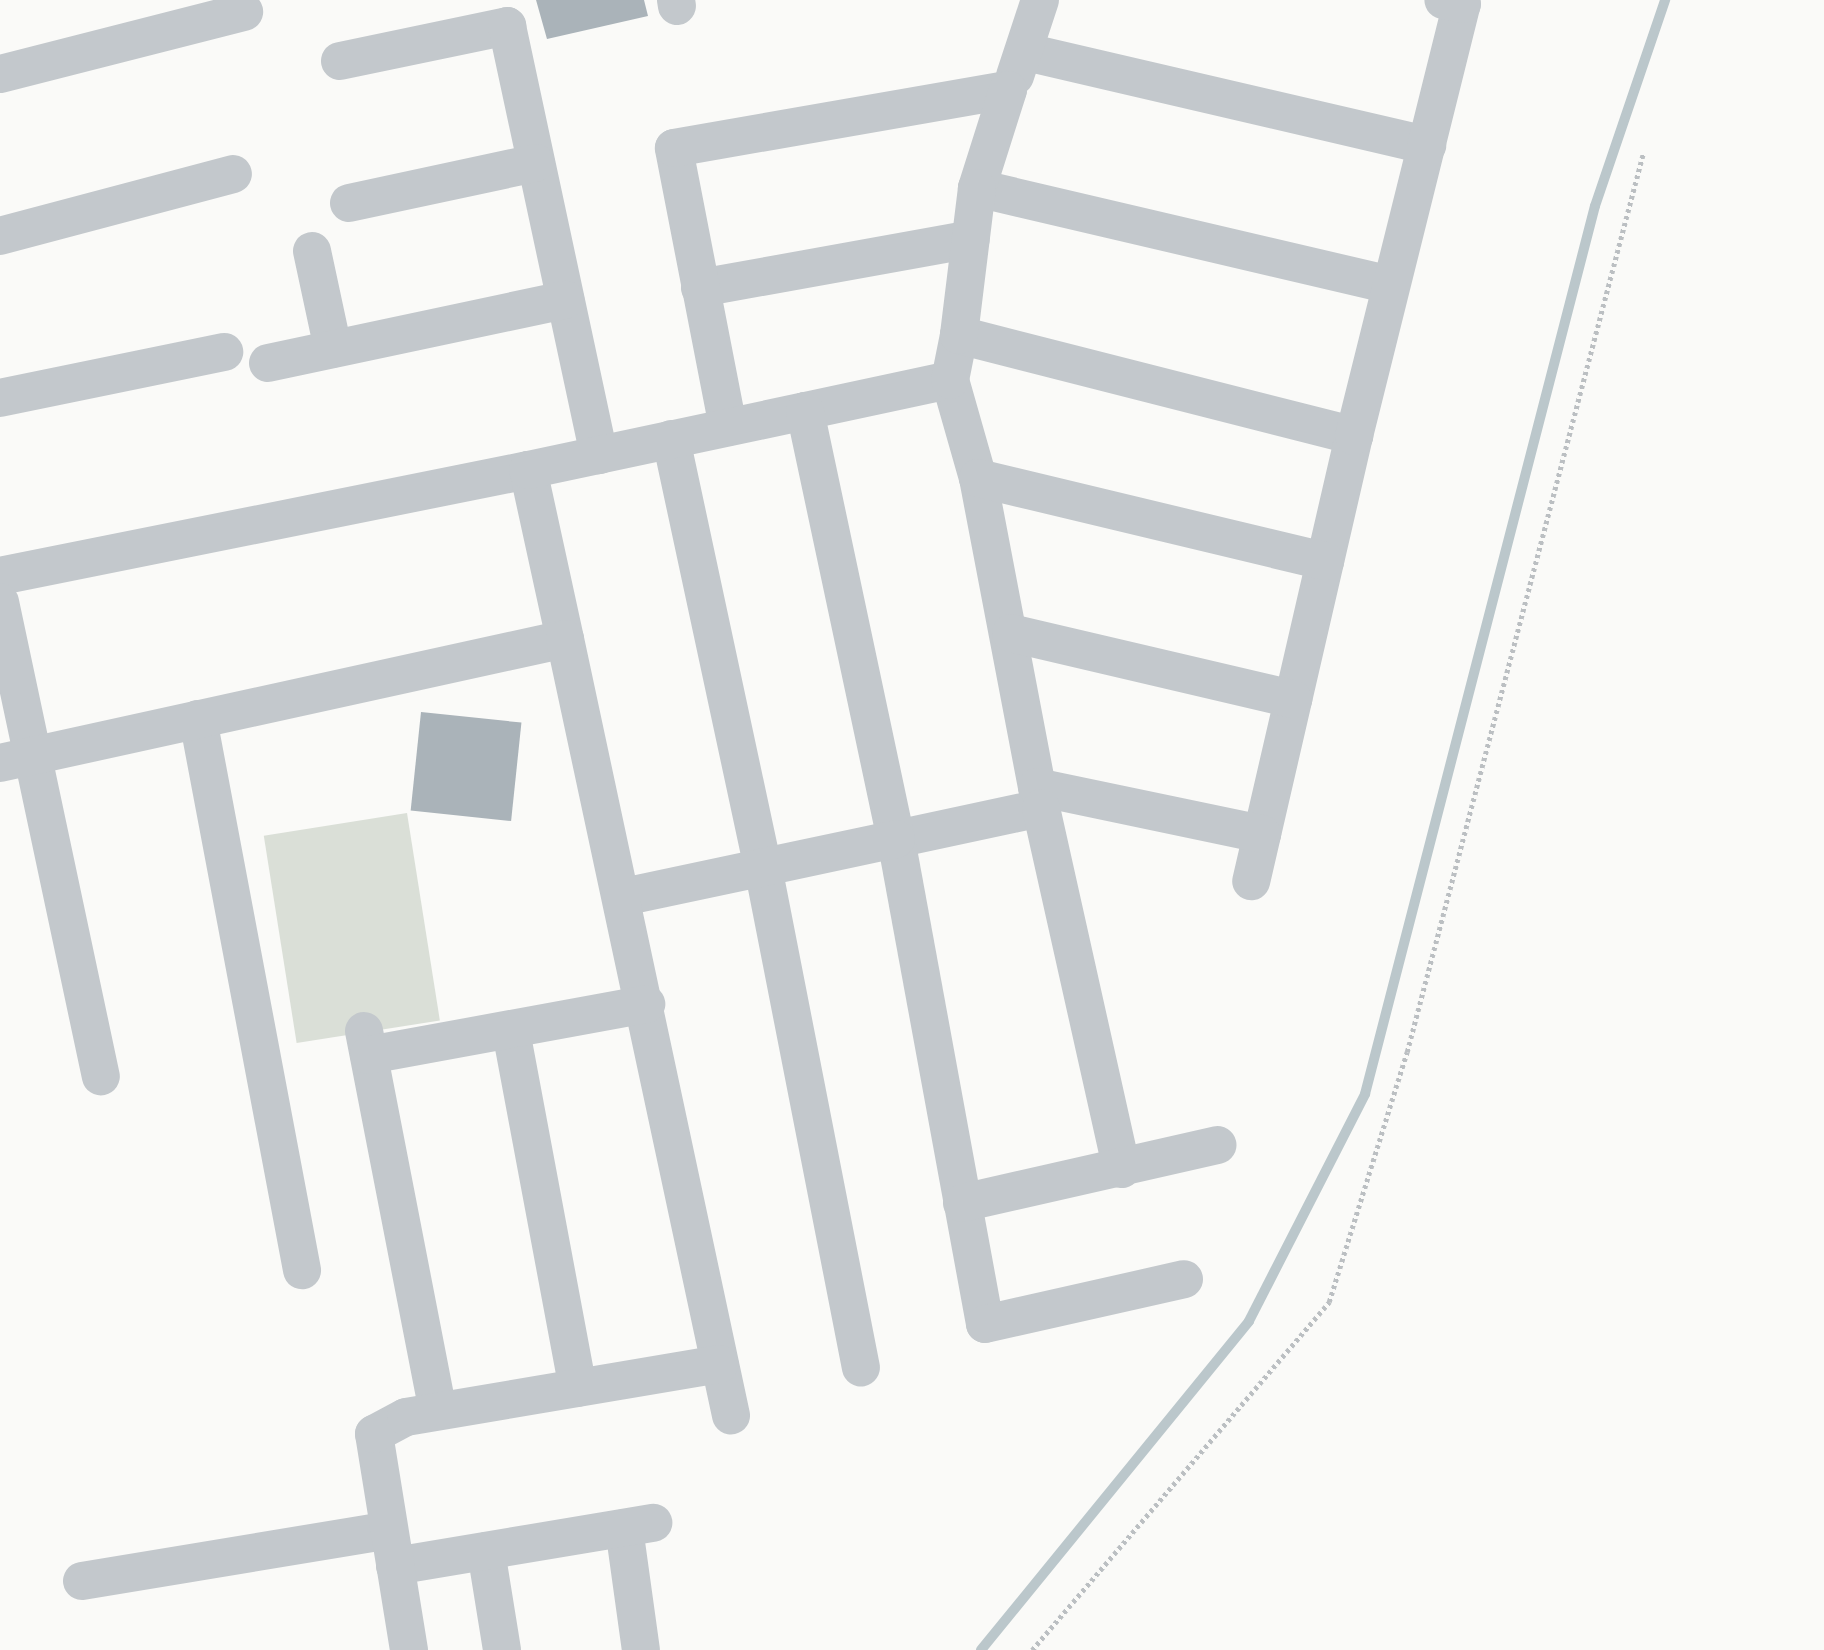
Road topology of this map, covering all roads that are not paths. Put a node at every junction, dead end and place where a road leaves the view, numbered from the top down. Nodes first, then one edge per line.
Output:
1 (1040, 0) edge
2 (1443, 0) edge
3 (244, 12) dead end
4 (1026, 52) junction
5 (340, 61) dead end
6 (0, 74) edge
7 (1008, 90) junction
8 (1427, 145) junction
9 (536, 163) junction
10 (233, 174) dead end
11 (977, 188) junction
12 (349, 203) dead end
13 (0, 236) edge
14 (971, 239) junction
15 (312, 251) dead end
16 (1391, 285) junction
17 (700, 288) junction
18 (565, 300) junction
19 (959, 335) junction
20 (333, 349) junction
21 (224, 352) dead end
22 (268, 363) dead end
23 (950, 380) junction
24 (0, 398) edge
25 (805, 411) junction
26 (727, 427) junction
27 (1354, 436) junction
28 (671, 439) junction
29 (599, 455) junction
30 (528, 470) junction
31 (978, 478) junction
32 (1325, 561) junction
33 (0, 576) edge
34 (0, 602) edge
35 (1011, 633) junction
36 (565, 639) junction
37 (1293, 699) junction
38 (198, 719) junction
39 (17, 759) edge
40 (1039, 797) junction
41 (1262, 834) junction
42 (896, 839) junction
43 (763, 867) junction
44 (1251, 881) dead end
45 (624, 897) junction
46 (646, 1004) junction
47 (511, 1031) junction
48 (101, 1076) dead end
49 (1217, 1145) dead end
50 (1122, 1169) junction
51 (962, 1203) junction
52 (302, 1270) dead end
53 (1184, 1279) dead end
54 (720, 1364) junction
55 (862, 1368) dead end
56 (578, 1388) junction
57 (438, 1411) junction
58 (731, 1415) dead end
59 (392, 1548) junction
60 (486, 1551) junction
61 (82, 1581) dead end
62 (408, 1650) edge
63 (502, 1650) edge
64 (642, 1650) edge

1 - 4 street
2 - 8 street
3 - 6 street
4 - 7 street
4 - 8 street
5 - 9 street
7 - 11 street
7 - 17 street
8 - 16 street
9 - 12 street
9 - 18 street
10 - 13 street
11 - 14 street
11 - 16 street
14 - 17 street
14 - 19 street
15 - 20 street
16 - 27 street
17 - 26 street
18 - 20 street
18 - 29 street
19 - 23 street
19 - 27 street
20 - 22 street
21 - 24 street
23 - 25 street
23 - 31 street
25 - 26 street
25 - 42 street
26 - 28 street
27 - 32 street
28 - 29 street
28 - 43 street
29 - 30 street
30 - 33 street
30 - 36 street
31 - 32 street
31 - 35 street
32 - 37 street
34 - 39 street
35 - 37 street
35 - 40 street
36 - 38 street
36 - 45 street
37 - 41 street
38 - 39 street
38 - 52 street
39 - 48 street
40 - 41 street
40 - 42 street
40 - 50 street
41 - 44 street
42 - 43 street
42 - 51 street
43 - 45 street
43 - 55 street
45 - 46 street
46 - 47 street
46 - 54 street
47 - 56 street
47 - 57 street
49 - 50 street
50 - 51 street
51 - 53 street
54 - 56 street
54 - 58 street
56 - 57 street
57 - 59 street
59 - 60 street
59 - 61 street
59 - 62 street
60 - 63 street
60 - 64 street

